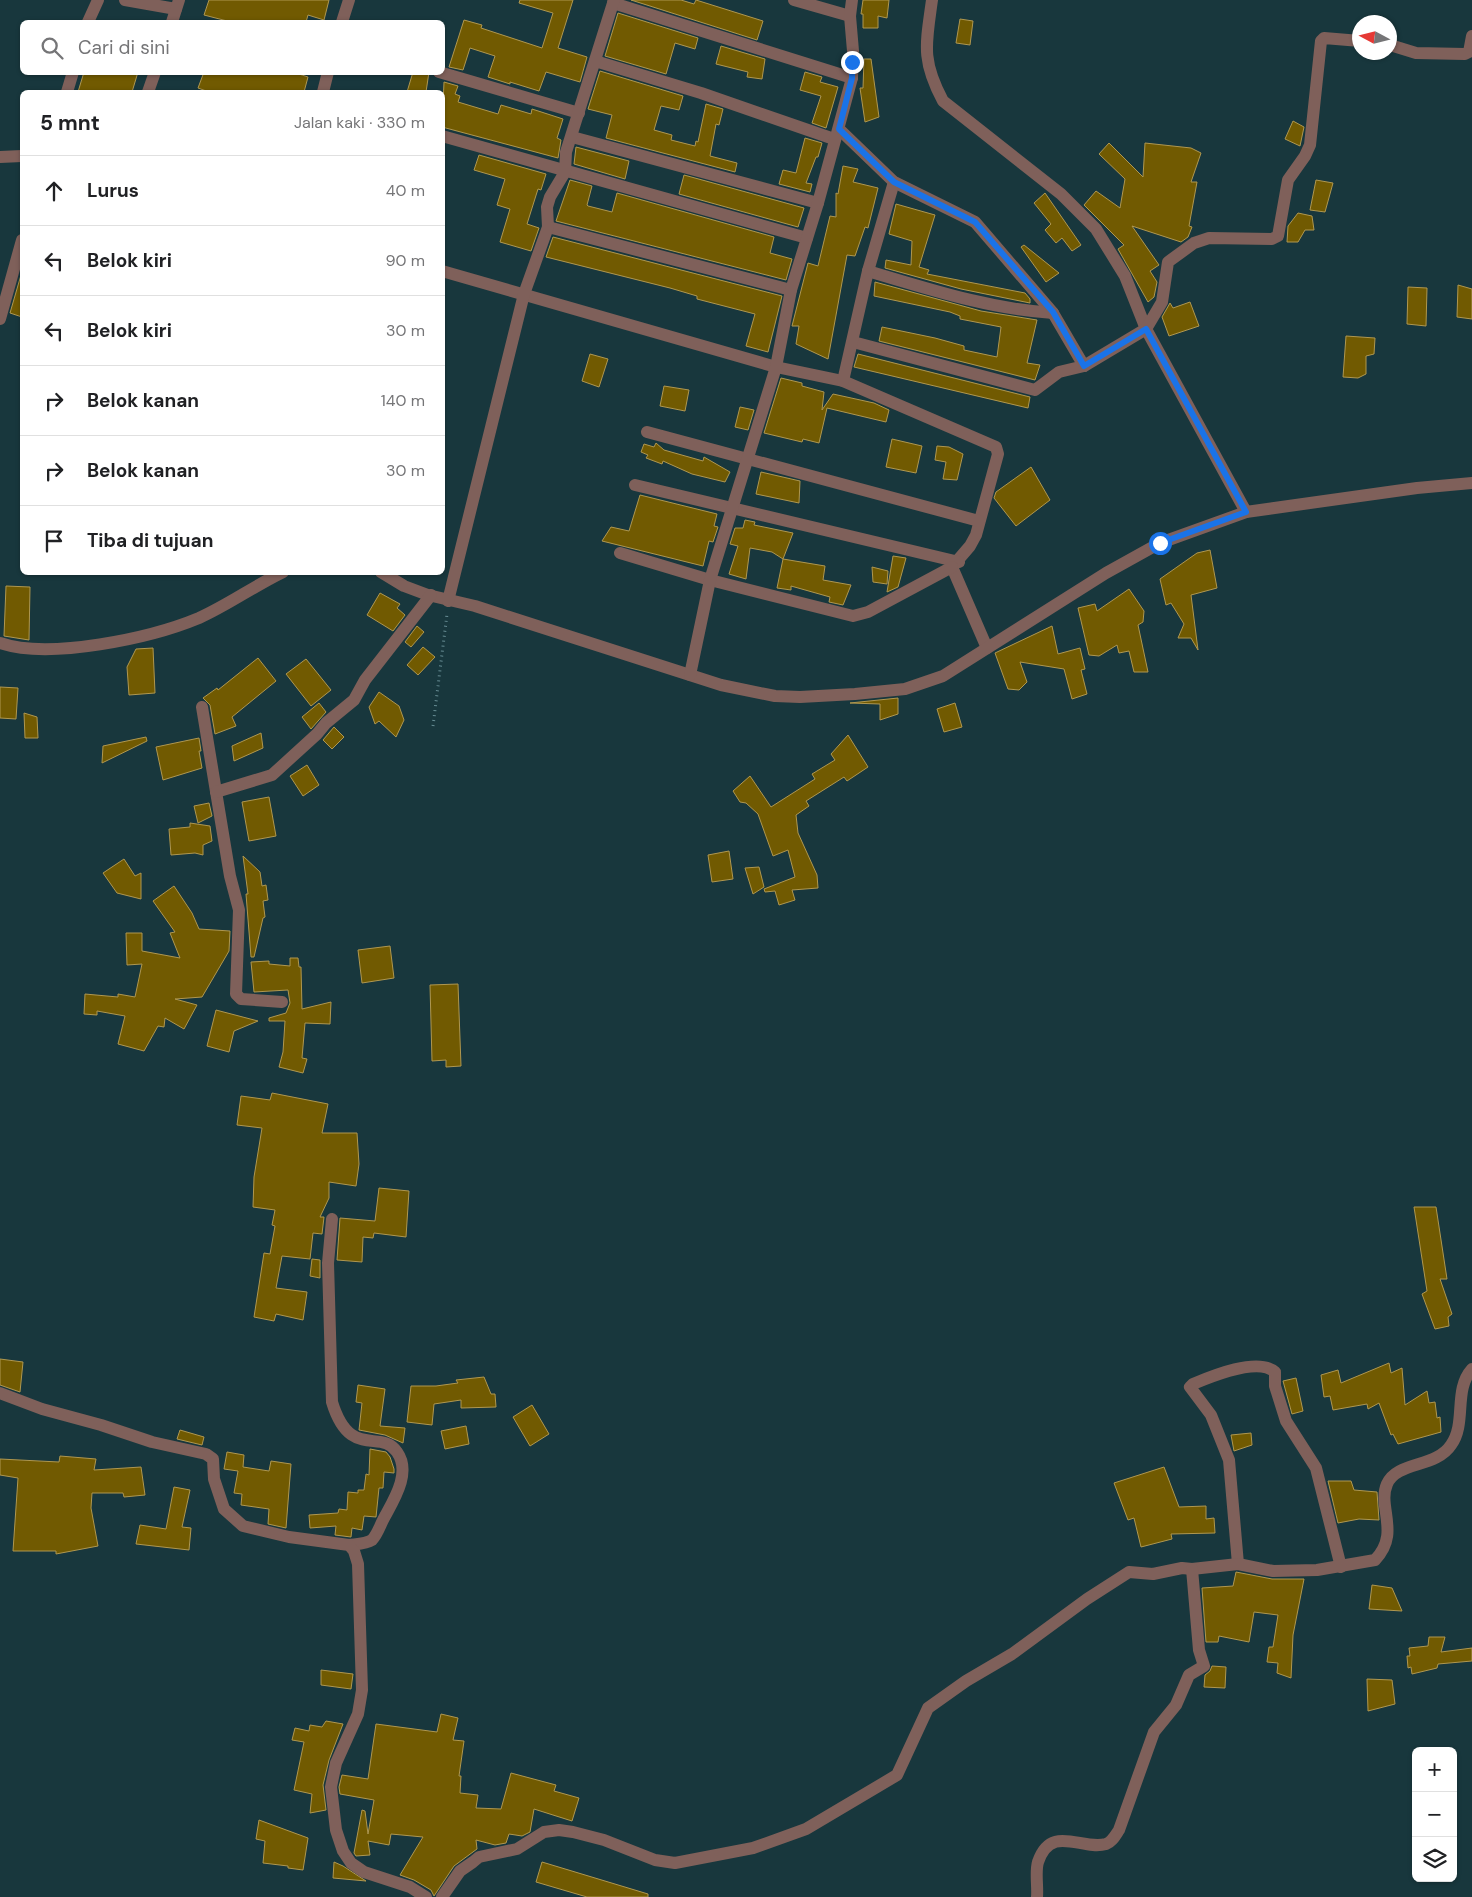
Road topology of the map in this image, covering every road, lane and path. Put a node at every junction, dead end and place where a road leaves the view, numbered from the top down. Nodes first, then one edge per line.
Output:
1 (98, 0) edge
2 (126, 0) edge
3 (349, 0) edge
4 (794, 0) edge
5 (852, 0) edge
6 (932, 0) edge
7 (613, 2) edge
8 (178, 4) edge
9 (850, 16) junction
10 (89, 20) edge
11 (173, 20) edge
12 (343, 20) edge
13 (1472, 36) edge
14 (1352, 40) edge
15 (1397, 47) edge
16 (595, 61) junction
17 (445, 74) edge
18 (72, 75) edge
19 (154, 75) edge
20 (327, 75) edge
21 (852, 78) junction
22 (68, 90) edge
23 (149, 90) edge
24 (324, 90) edge
25 (578, 113) junction
26 (836, 134) junction
27 (572, 136) junction
28 (445, 137) edge
29 (20, 156) edge
30 (0, 157) edge
31 (565, 172) junction
32 (894, 182) junction
33 (818, 203) junction
34 (548, 227) junction
35 (807, 238) junction
36 (20, 248) edge
37 (868, 271) junction
38 (445, 272) edge
39 (791, 290) junction
40 (524, 294) junction
41 (1053, 312) junction
42 (0, 319) edge
43 (1146, 329) junction
44 (853, 342) junction
45 (1084, 366) junction
46 (776, 367) junction
47 (843, 381) junction
48 (647, 432) dead end
49 (748, 460) junction
50 (1472, 483) edge
51 (635, 485) dead end
52 (732, 507) junction
53 (1246, 512) junction
54 (979, 521) junction
55 (620, 553) dead end
56 (955, 564) junction
57 (278, 575) edge
58 (386, 575) edge
59 (710, 580) junction
60 (431, 595) junction
61 (448, 601) junction
62 (0, 643) edge
63 (987, 648) junction
64 (690, 675) junction
65 (202, 706) dead end
66 (433, 726) dead end
67 (216, 792) junction
68 (282, 1002) dead end
69 (332, 1219) dead end
70 (1472, 1369) edge
71 (0, 1393) edge
72 (349, 1545) junction
73 (1238, 1564) junction
74 (1341, 1567) junction
75 (1192, 1569) junction
76 (426, 1897) edge
77 (442, 1897) edge
78 (1037, 1897) edge

1 - 10 street
2 - 8 street
3 - 12 street
4 - 9 street
5 - 9 street
6 - 43 street
7 - 16 street
7 - 21 street
8 - 11 street
9 - 21 street
13 - 15 street
14 - 43 street
16 - 25 street
16 - 26 street
17 - 25 street
18 - 22 street
19 - 23 street
20 - 24 street
21 - 26 street
25 - 27 street
26 - 32 street
26 - 33 street
27 - 31 street
27 - 33 street
28 - 31 street
29 - 30 street
31 - 34 street
31 - 35 street
32 - 37 street
32 - 41 street
33 - 35 street
34 - 39 street
34 - 40 street
35 - 39 street
36 - 42 street
37 - 41 street
37 - 44 street
38 - 40 street
39 - 46 street
40 - 46 street
40 - 61 street
41 - 45 street
43 - 45 street
43 - 53 street
44 - 45 street
44 - 47 street
46 - 47 street
46 - 49 street
47 - 54 street
48 - 49 street
49 - 52 street
49 - 54 street
50 - 53 street
51 - 52 street
52 - 56 street
52 - 59 street
53 - 63 street
54 - 56 street
55 - 59 street
56 - 59 street
56 - 63 street
57 - 62 street
58 - 60 street
59 - 64 street
60 - 61 street
60 - 67 street
61 - 64 street
61 - 66 path
63 - 64 street
65 - 67 street
67 - 68 street
69 - 72 street
70 - 74 street
71 - 72 street
72 - 76 street
73 - 74 street
73 - 74 street
73 - 75 street
75 - 77 street
75 - 78 street

